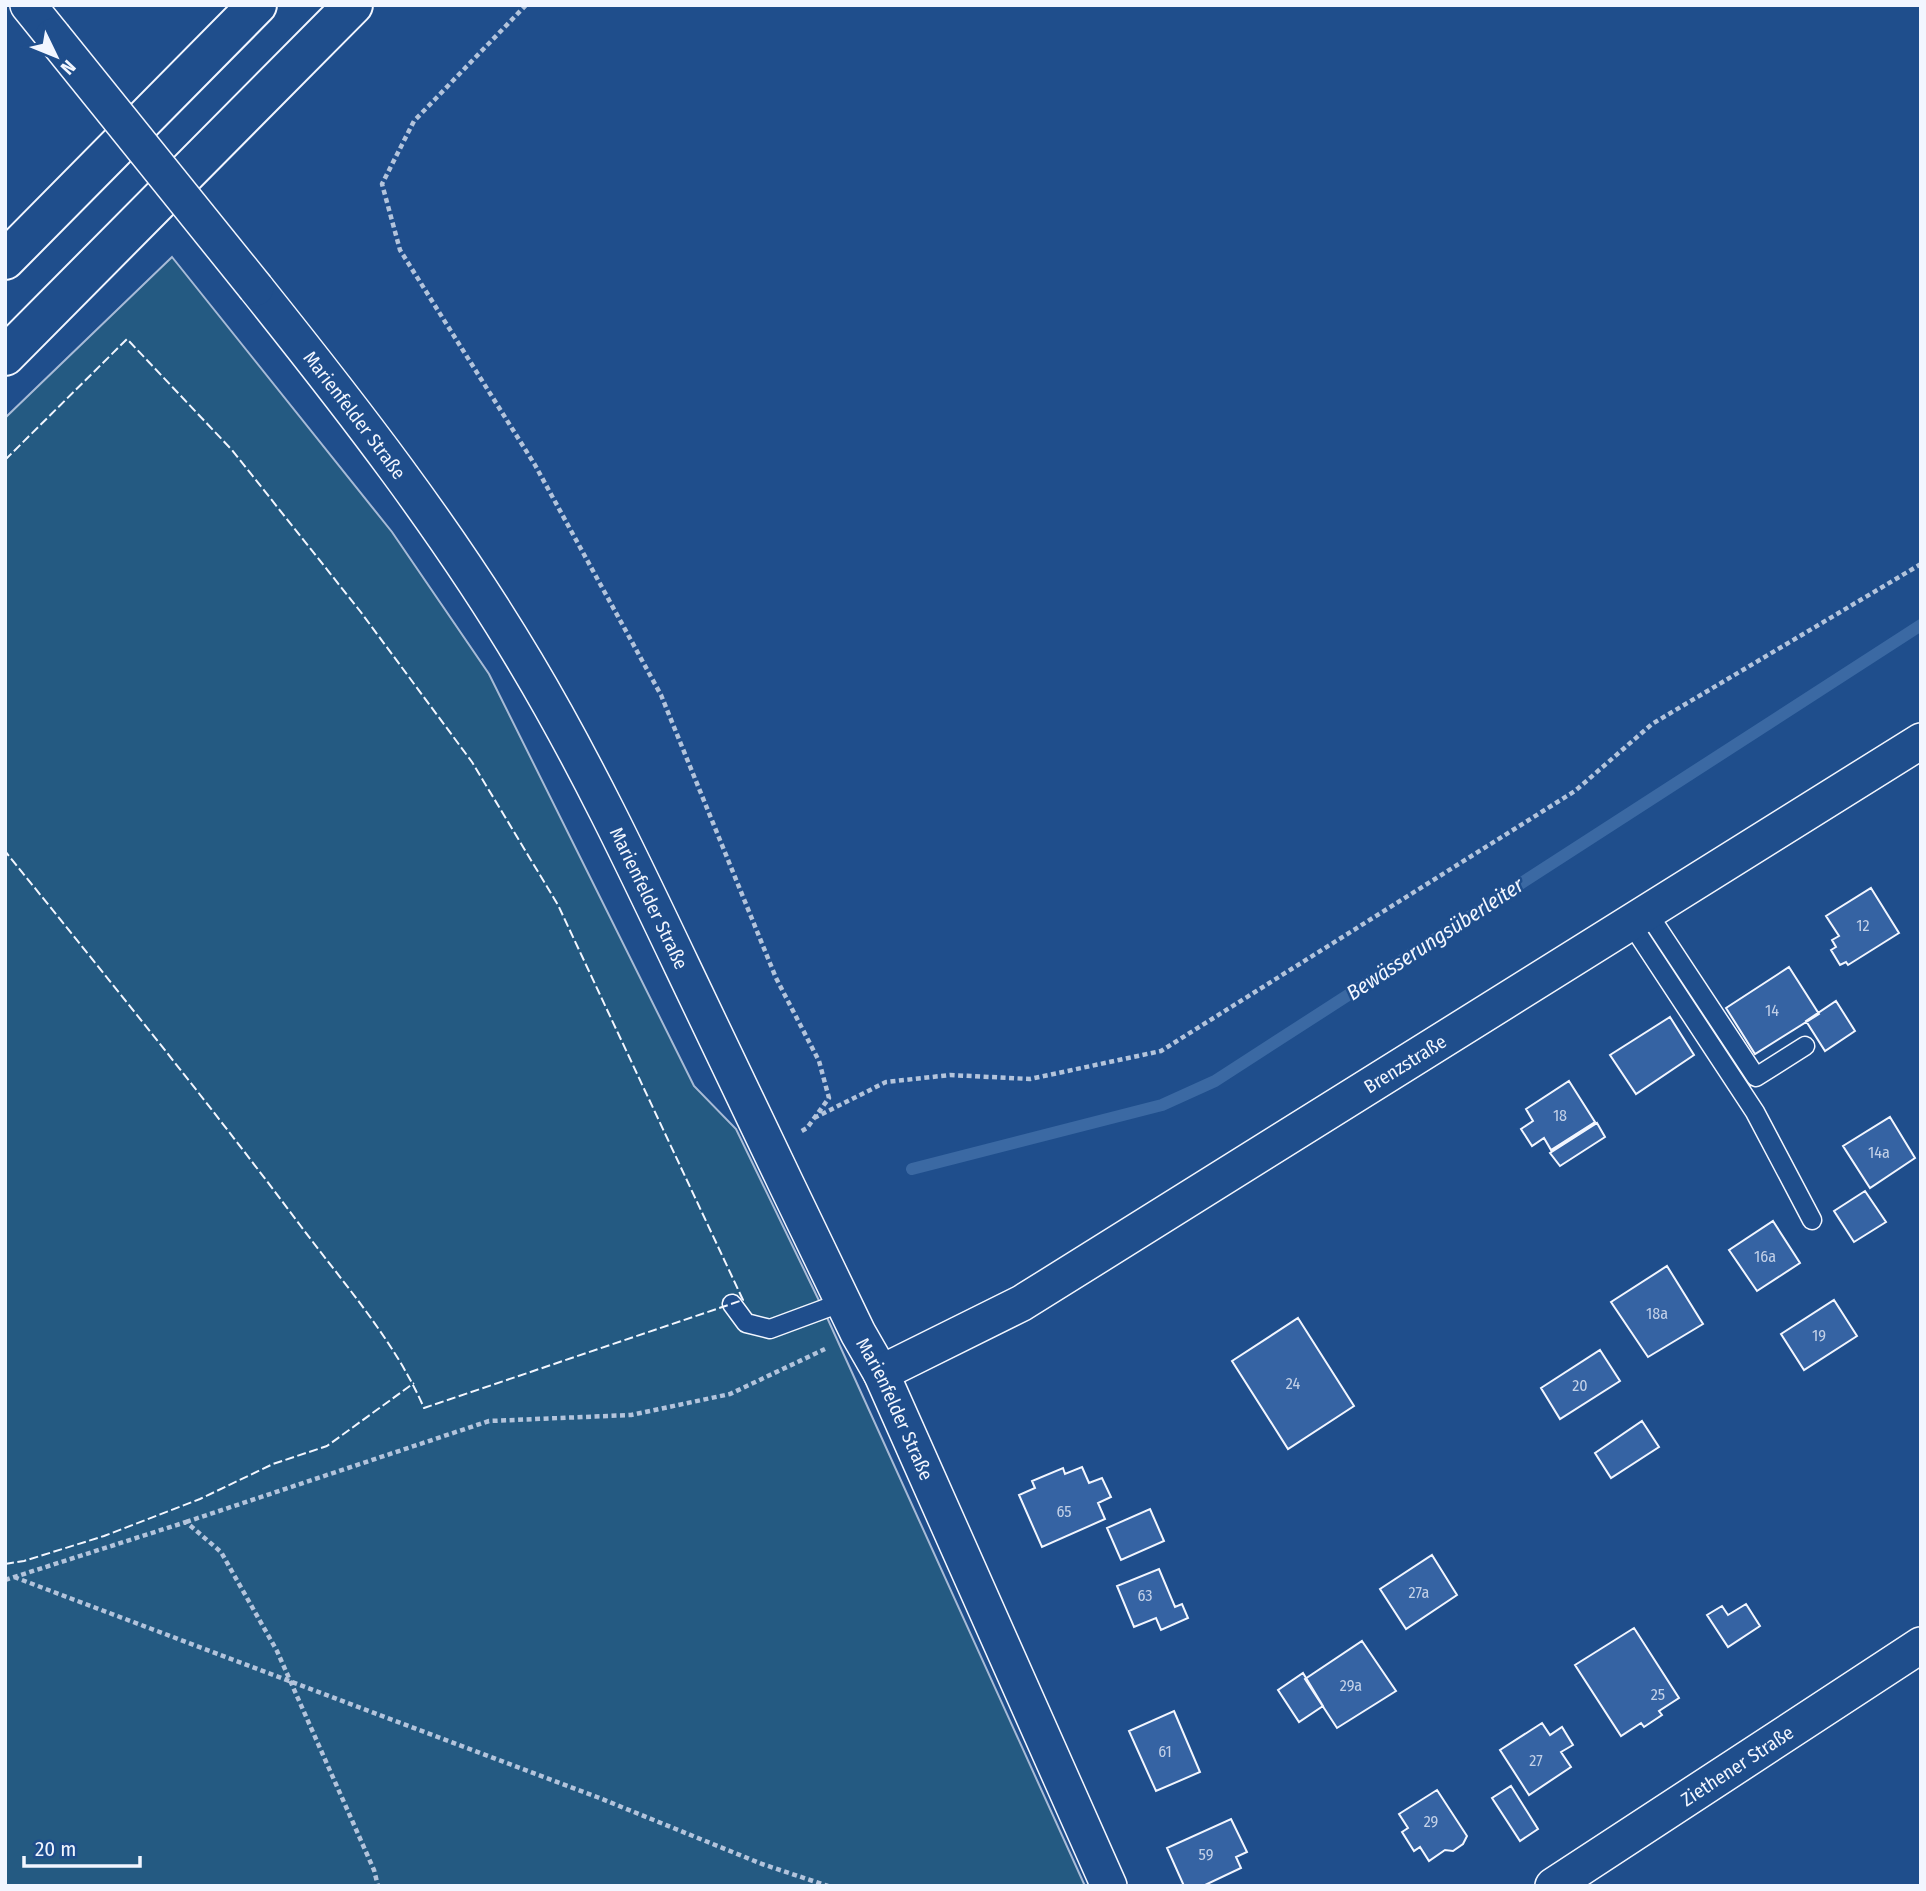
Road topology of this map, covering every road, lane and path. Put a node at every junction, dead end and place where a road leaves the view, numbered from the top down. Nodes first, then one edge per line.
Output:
1 (28, 5) edge
2 (257, 5) edge
3 (353, 5) edge
4 (526, 5) edge
5 (5, 260) edge
6 (5, 356) edge
7 (1921, 564) edge
8 (1921, 741) edge
9 (1639, 917) junction
10 (1805, 1046) dead end
11 (813, 1118) junction
12 (768, 1150) junction
13 (1812, 1220) dead end
14 (843, 1302) junction
15 (732, 1304) dead end
16 (858, 1333) junction
17 (881, 1373) junction
18 (186, 1521) junction
19 (15, 1577) junction
20 (5, 1580) edge
21 (1921, 1645) edge
22 (290, 1681) junction
23 (378, 1886) edge
24 (828, 1886) edge
25 (1109, 1886) edge
26 (1553, 1886) edge

1 - 12 street, Marienfelder Straße, bridge
2 - 5 main road
3 - 6 main road
4 - 11 path
7 - 11 path
8 - 9 street, Brenzstraße
9 - 10 lane
9 - 13 lane
9 - 17 street, Brenzstraße
11 - 12 path
12 - 14 street, Marienfelder Straße
14 - 15 lane
14 - 16 street, Marienfelder Straße
16 - 17 street, Marienfelder Straße
16 - 18 path
17 - 25 street, Marienfelder Straße
18 - 19 path
18 - 22 path
19 - 20 path
19 - 22 path
21 - 26 street, Ziethener Straße
22 - 23 path
22 - 24 path

